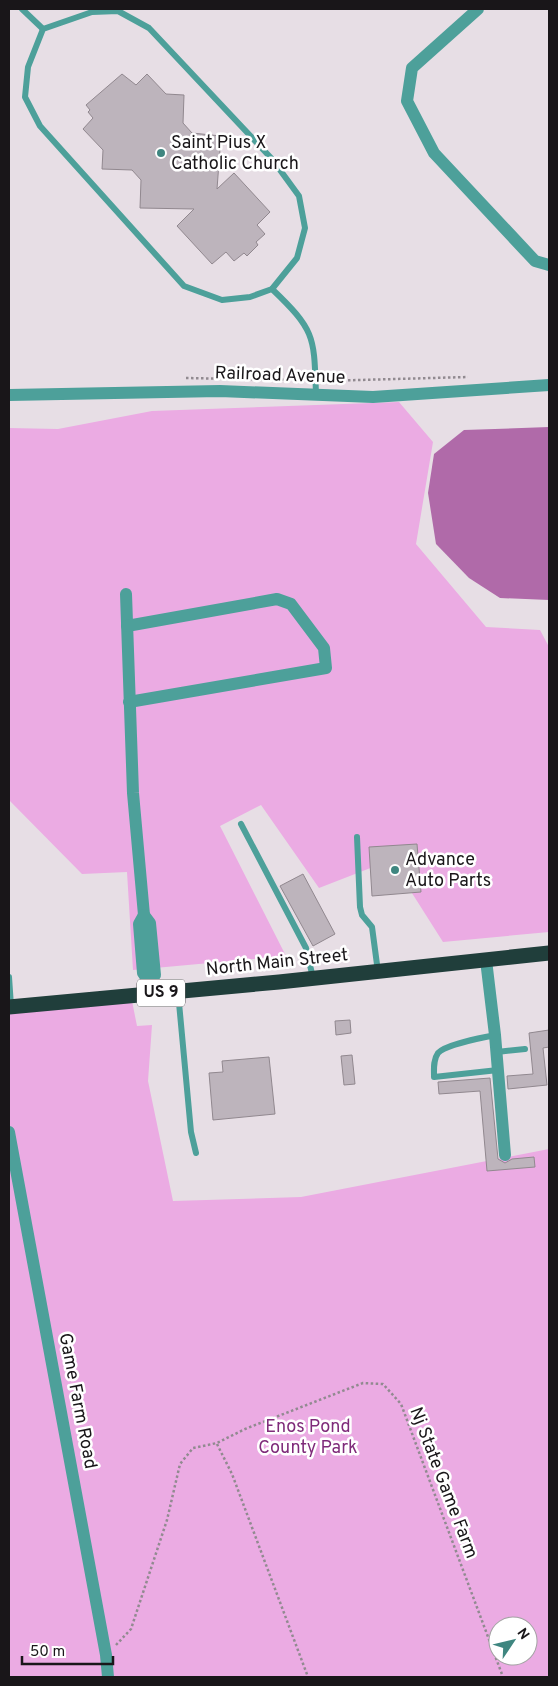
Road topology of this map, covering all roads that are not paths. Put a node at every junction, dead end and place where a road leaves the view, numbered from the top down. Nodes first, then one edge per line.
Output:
1 (22, 9) edge
2 (478, 9) edge
3 (43, 29) junction
4 (549, 265) edge
5 (272, 289) junction
6 (549, 385) edge
7 (9, 395) edge
8 (316, 396) junction
9 (126, 594) dead end
10 (127, 626) junction
11 (130, 702) junction
12 (241, 824) dead end
13 (357, 837) dead end
14 (549, 953) edge
15 (486, 960) junction
16 (378, 972) junction
17 (9, 977) edge
18 (313, 979) junction
19 (150, 988) junction
20 (178, 992) junction
21 (10, 1007) edge
22 (495, 1035) junction
23 (525, 1049) dead end
24 (496, 1052) junction
25 (498, 1070) junction
26 (9, 1136) edge
27 (196, 1153) dead end
28 (504, 1155) dead end
29 (108, 1677) edge

1 - 3 lane
2 - 4 street
3 - 5 lane
3 - 5 lane
5 - 8 lane
6 - 8 street, Railroad Avenue
7 - 8 street, Railroad Avenue
9 - 10 street
10 - 11 street
10 - 11 street
11 - 19 street
12 - 18 lane
13 - 16 lane
14 - 15 highway, North Main Street / US 9
15 - 16 highway, North Main Street / US 9
15 - 22 street
16 - 18 highway, North Main Street / US 9
17 - 21 lane
18 - 20 highway, North Main Street / US 9
19 - 20 highway, North Main Street / US 9
19 - 21 highway, North Main Street / US 9
20 - 27 lane
22 - 24 street
22 - 25 lane
23 - 24 lane
24 - 25 street
25 - 28 street
26 - 29 street, Game Farm Road

